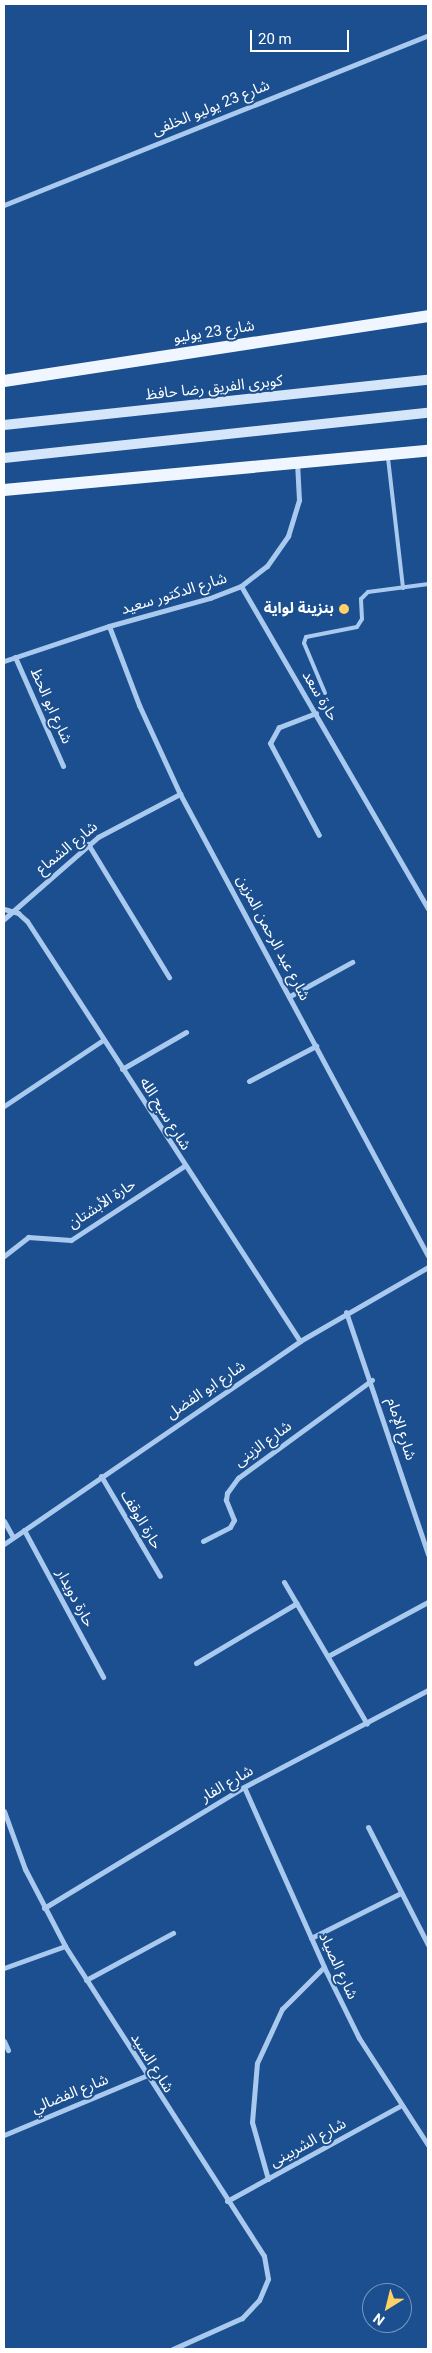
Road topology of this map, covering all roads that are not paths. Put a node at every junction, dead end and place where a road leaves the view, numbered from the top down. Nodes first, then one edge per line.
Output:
1 (428, 35) edge
2 (4, 205) edge
3 (428, 316) edge
4 (428, 380) edge
5 (4, 381) edge
6 (428, 413) edge
7 (4, 425) edge
8 (428, 451) edge
9 (387, 456) junction
10 (4, 458) edge
11 (297, 462) junction
12 (4, 490) edge
13 (428, 584) edge
14 (241, 586) junction
15 (403, 588) junction
16 (109, 626) junction
17 (15, 657) junction
18 (4, 661) edge
19 (325, 692) dead end
20 (316, 713) junction
21 (64, 766) dead end
22 (180, 794) junction
23 (319, 835) dead end
24 (88, 844) junction
25 (4, 909) edge
26 (428, 909) edge
27 (14, 911) junction
28 (4, 919) edge
29 (352, 962) dead end
30 (169, 977) dead end
31 (290, 996) junction
32 (186, 1032) dead end
33 (103, 1040) junction
34 (316, 1046) junction
35 (122, 1069) junction
36 (249, 1081) dead end
37 (4, 1106) edge
38 (184, 1166) junction
39 (4, 1256) edge
40 (428, 1256) edge
41 (428, 1267) edge
42 (346, 1312) junction
43 (300, 1341) junction
44 (372, 1380) junction
45 (101, 1476) junction
46 (4, 1521) edge
47 (24, 1530) junction
48 (13, 1538) junction
49 (203, 1541) dead end
50 (4, 1544) edge
51 (428, 1554) edge
52 (160, 1576) dead end
53 (284, 1582) dead end
54 (428, 1602) edge
55 (296, 1603) junction
56 (328, 1656) junction
57 (196, 1663) dead end
58 (103, 1677) dead end
59 (428, 1690) edge
60 (366, 1724) junction
61 (244, 1787) junction
62 (4, 1811) edge
63 (368, 1827) dead end
64 (6, 1829) edge
65 (402, 1893) junction
66 (44, 1908) junction
67 (173, 1932) dead end
68 (311, 1938) junction
69 (428, 1945) edge
70 (65, 1946) junction
71 (324, 1967) junction
72 (4, 1968) edge
73 (86, 1980) junction
74 (4, 2041) edge
75 (8, 2050) dead end
76 (146, 2076) junction
77 (400, 2106) junction
78 (4, 2135) edge
79 (428, 2145) edge
80 (268, 2179) junction
81 (227, 2201) junction
82 (173, 2349) edge

1 - 2 street, شارع 23 يوليو الخلفى
3 - 5 main road, شارع 23 يوليو
4 - 7 main road, كوبرى الفريق رضا حافظ
6 - 10 main road
8 - 9 main road
9 - 11 main road
9 - 15 lane
11 - 12 main road
11 - 14 street, شارع الدكتور سعيد
13 - 15 lane
14 - 16 street, شارع الدكتور سعيد
14 - 20 street, حارة سعد
15 - 19 lane
16 - 17 street, شارع الدكتور سعيد
16 - 22 street, شارع عبد الرحمن المزين
17 - 18 street, شارع الدكتور سعيد
17 - 21 street, شارع ابو الحظ
20 - 23 street
20 - 26 street, حارة سعد
22 - 24 street, شارع الشماع
22 - 31 street, شارع عبد الرحمن المزين
24 - 27 street, شارع الشماع
24 - 30 street
25 - 27 street
27 - 28 street, شارع الشماع
27 - 33 street, شارع سبح الله
29 - 31 street
31 - 34 street, شارع عبد الرحمن المزين
32 - 35 street
33 - 35 street, شارع سبح الله
33 - 37 street
34 - 36 street
34 - 40 street, شارع عبد الرحمن المزين
35 - 38 street, شارع سبح الله
38 - 39 street, حارة الأبشتان
38 - 43 street, شارع سبح الله
41 - 42 street, شارع ابو الفضل
42 - 43 street, شارع ابو الفضل
42 - 44 street, شارع الإمام
43 - 45 street, شارع ابو الفضل
44 - 49 street, شارع الزينى
44 - 51 street, شارع الإمام
45 - 47 street, شارع ابو الفضل
45 - 52 street, حارة الوقف
46 - 48 street
47 - 48 street, شارع ابو الفضل
47 - 58 street, حارة دويدار
48 - 50 street, شارع ابو الفضل
53 - 55 street
54 - 56 street
55 - 56 street
55 - 57 street
56 - 60 street
59 - 60 street, شارع الفار
60 - 61 street, شارع الفار
61 - 66 street, شارع الفار
61 - 68 street, شارع الصياد
62 - 64 street, شارع السيد
63 - 65 street
64 - 66 street, شارع السيد
65 - 68 street
65 - 69 street
66 - 70 street, شارع السيد
67 - 73 street
68 - 71 street, شارع الصياد
70 - 72 street
70 - 73 street, شارع السيد
71 - 77 street, شارع الصياد
71 - 80 street
73 - 76 street, شارع السيد
74 - 75 street
76 - 78 street, شارع الفضالي
76 - 81 street, شارع السيد
77 - 79 street, شارع الصياد
77 - 80 street, شارع الشربينى
80 - 81 street, شارع الشربينى
81 - 82 street, شارع السيد

